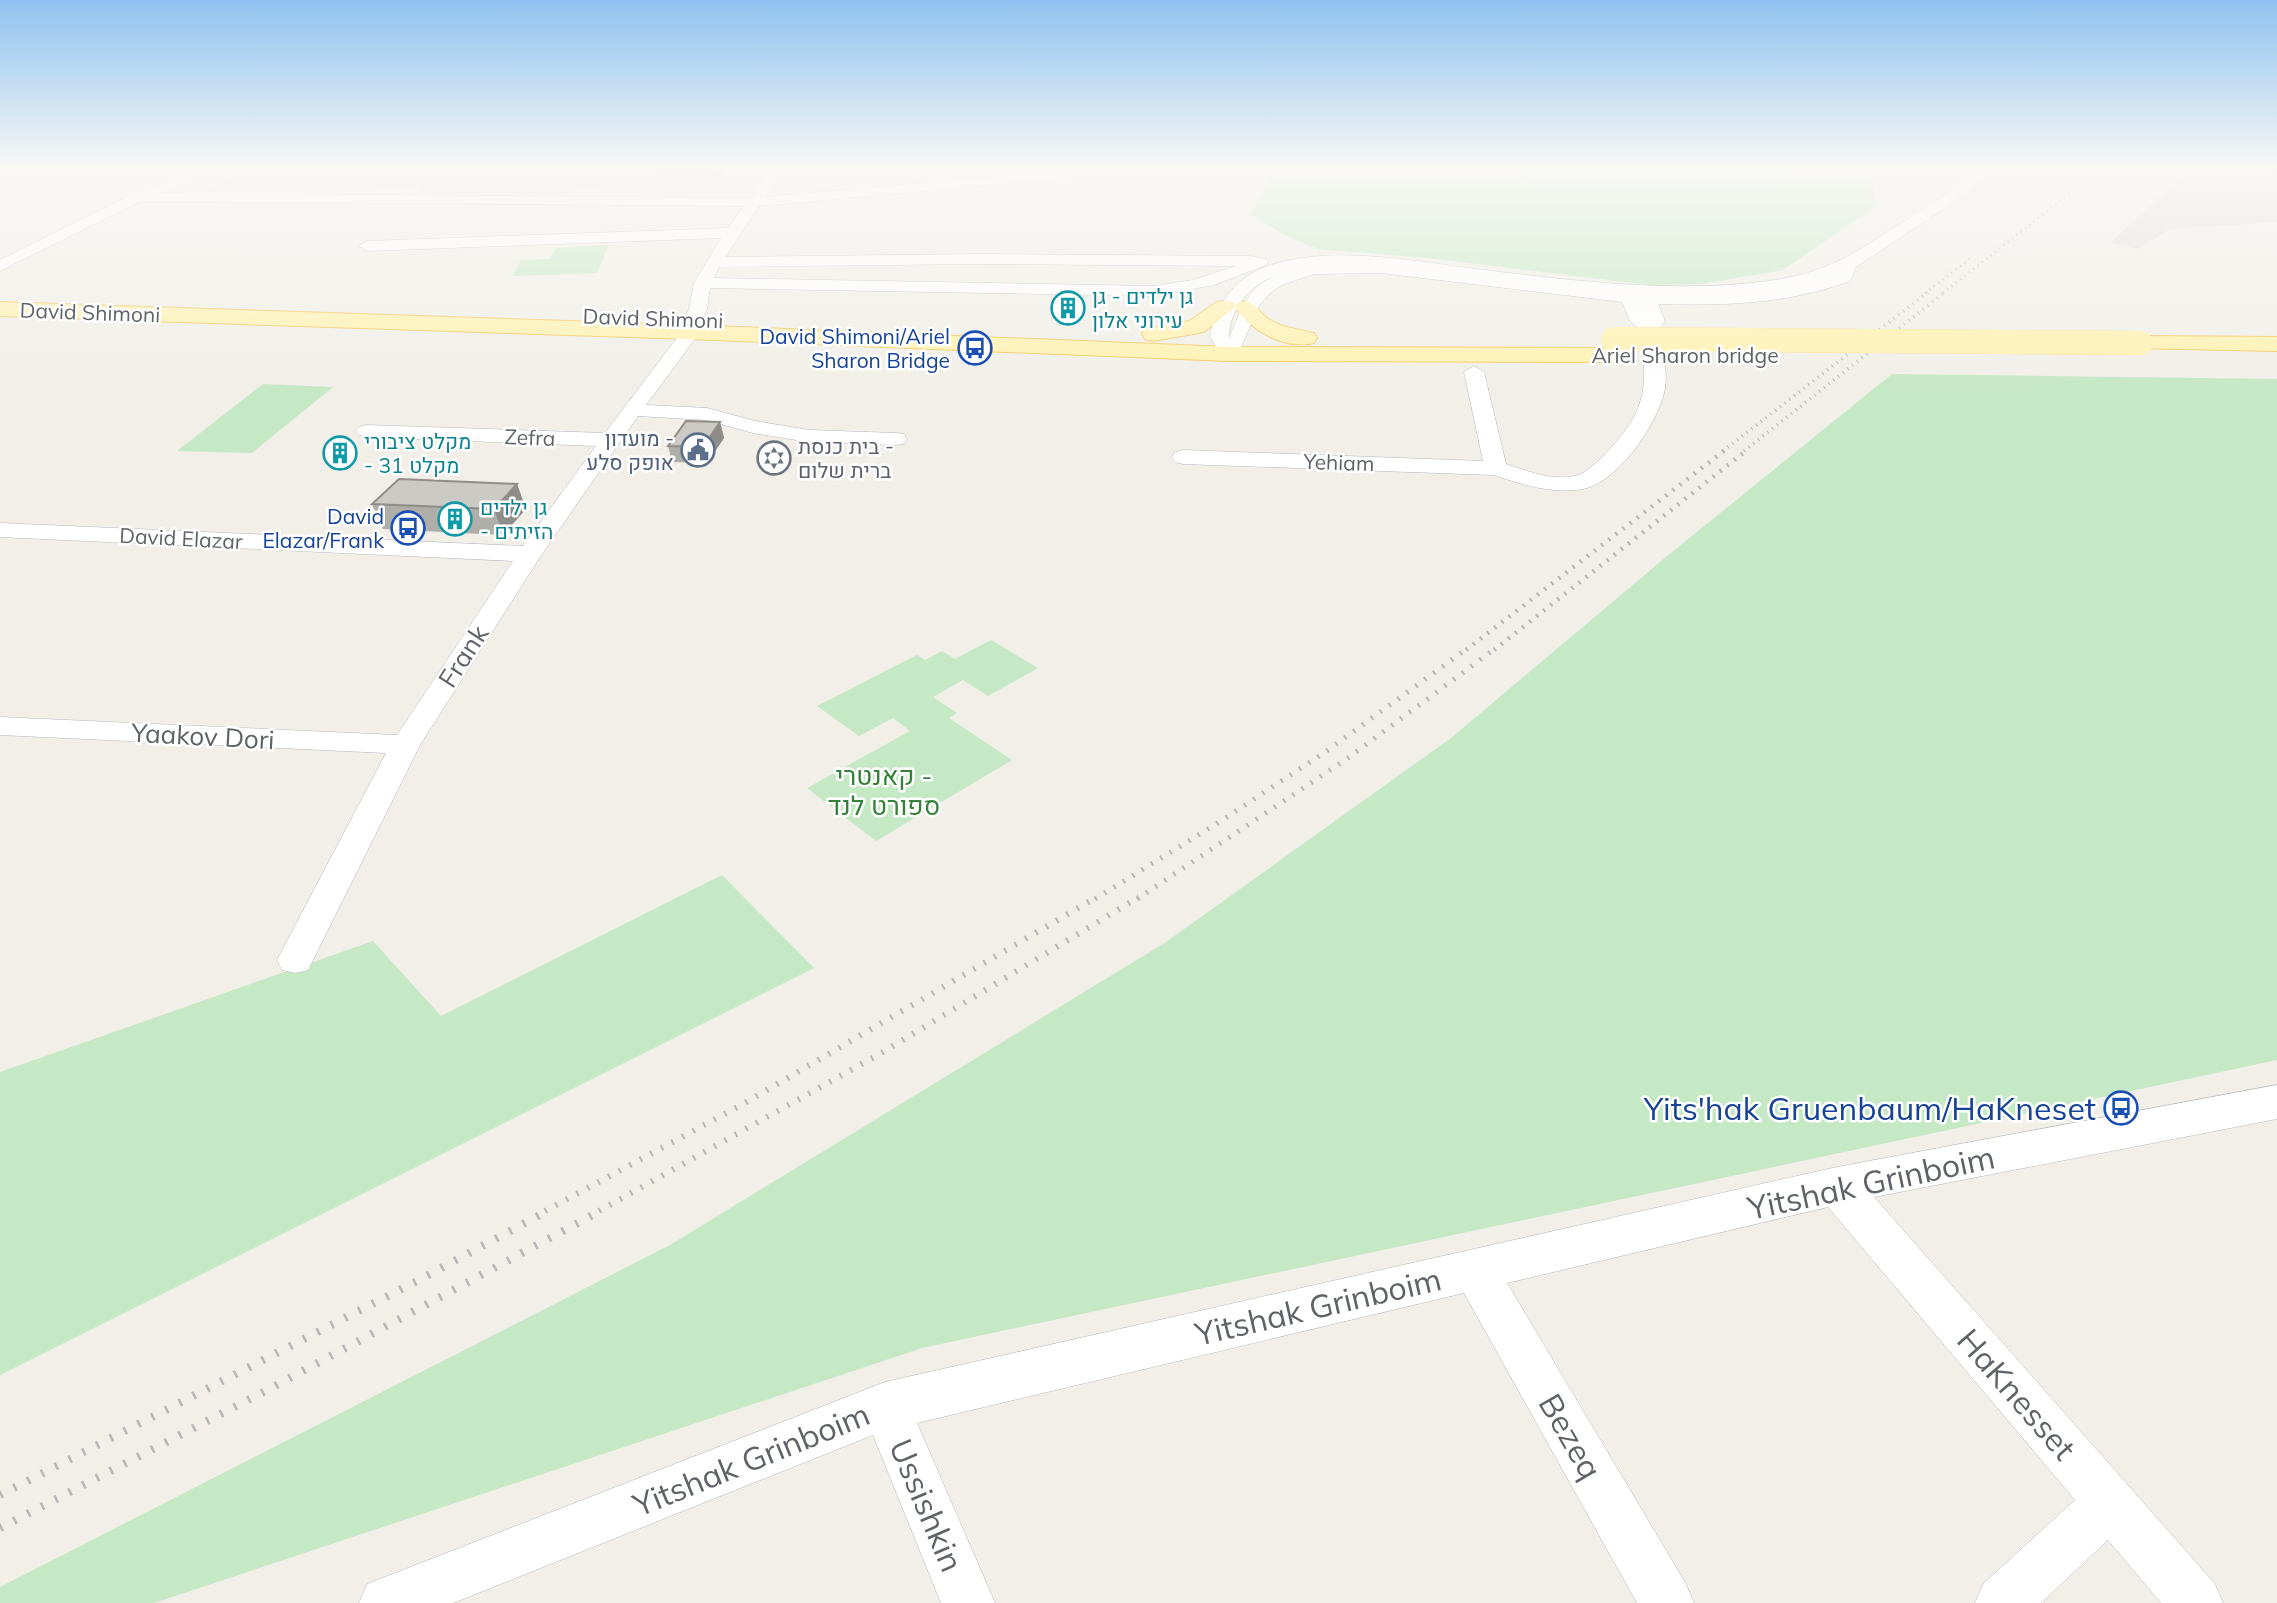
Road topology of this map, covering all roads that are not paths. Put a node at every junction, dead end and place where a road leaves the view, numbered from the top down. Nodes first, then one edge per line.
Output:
1 (48, 242) edge
2 (485, 242) edge
3 (726, 242) edge
4 (1883, 242) edge
5 (367, 246) dead end
6 (713, 262) junction
7 (0, 266) edge
8 (702, 287) junction
9 (0, 296) edge
10 (1638, 296) junction
11 (1236, 307) junction
12 (0, 309) edge
13 (683, 325) junction
14 (1153, 334) junction
15 (1306, 338) junction
16 (1229, 342) junction
17 (2277, 345) edge
18 (1614, 347) junction
19 (2141, 350) junction
20 (2277, 361) edge
21 (1474, 372) dead end
22 (632, 410) junction
23 (366, 431) dead end
24 (896, 439) dead end
25 (610, 440) junction
26 (1183, 457) dead end
27 (1496, 468) junction
28 (0, 530) edge
29 (530, 555) junction
30 (0, 726) edge
31 (405, 745) junction
32 (295, 960) dead end
33 (2277, 1102) edge
34 (1837, 1186) junction
35 (1475, 1270) junction
36 (885, 1406) junction
37 (2110, 1503) junction
38 (386, 1603) edge
39 (968, 1603) edge
40 (1667, 1603) edge
41 (2002, 1603) edge
42 (2196, 1603) edge

1 - 7 street
2 - 5 street
3 - 6 street, Frank
4 - 10 street
6 - 8 street, Frank
6 - 8 street
8 - 13 street, Frank
9 - 13 main road, David Shimoni
10 - 11 street
10 - 27 street, Yehiam
11 - 14 main road
11 - 15 main road
11 - 16 street
12 - 13 main road, David Shimoni
13 - 14 main road, David Shimoni
13 - 16 main road, David Shimoni
13 - 22 street, Frank
14 - 16 main road, David Shimoni
15 - 16 main road, David Shimoni
15 - 18 main road, Ariel Sharon bridge
16 - 18 main road, Ariel Sharon bridge
17 - 19 main road
18 - 19 main road, Ariel Sharon bridge
19 - 20 main road
21 - 27 street
22 - 24 street
22 - 25 street, Frank
23 - 25 street, Zefra
25 - 29 street, Frank
26 - 27 street, Yehiam
28 - 29 street, David Elazar
29 - 31 street, Frank
30 - 31 street, Yaakov Dori
31 - 32 street, Frank
33 - 34 street, Yitshak Grinboim
34 - 35 street, Yitshak Grinboim
34 - 37 street, HaKnesset
35 - 36 street, Yitshak Grinboim
35 - 40 street, Bezeq
36 - 38 street, Yitshak Grinboim
36 - 39 street, Ussishkin
37 - 41 street
37 - 42 street, HaKnesset

